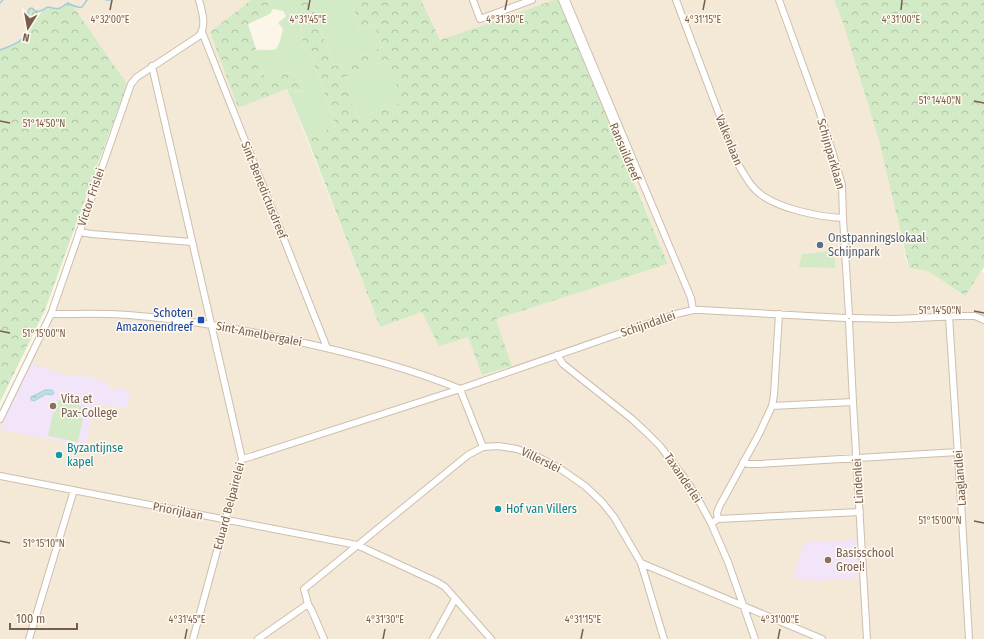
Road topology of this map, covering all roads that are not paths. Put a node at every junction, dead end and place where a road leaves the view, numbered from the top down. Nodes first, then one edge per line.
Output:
1 (199, 0) edge
2 (473, 0) edge
3 (532, 0) edge
4 (562, 0) edge
5 (566, 0) edge
6 (676, 0) edge
7 (779, 0) edge
8 (202, 32) junction
9 (152, 66) junction
10 (843, 218) junction
11 (79, 232) junction
12 (192, 242) junction
13 (692, 307) junction
14 (51, 314) junction
15 (779, 314) junction
16 (949, 316) junction
17 (849, 318) junction
18 (984, 320) edge
19 (212, 325) junction
20 (327, 348) junction
21 (557, 355) junction
22 (460, 389) junction
23 (853, 402) junction
24 (772, 406) junction
25 (0, 419) edge
26 (483, 447) junction
27 (958, 452) junction
28 (857, 458) junction
29 (242, 459) junction
30 (743, 462) junction
31 (0, 476) edge
32 (74, 490) junction
33 (860, 512) junction
34 (708, 516) junction
35 (717, 516) junction
36 (225, 520) junction
37 (711, 523) junction
38 (357, 545) junction
39 (641, 563) junction
40 (455, 599) junction
41 (308, 604) junction
42 (744, 606) junction
43 (29, 639) edge
44 (193, 639) edge
45 (258, 639) edge
46 (324, 639) edge
47 (433, 639) edge
48 (491, 639) edge
49 (664, 639) edge
50 (755, 639) edge
51 (822, 639) edge
52 (867, 639) edge
53 (969, 639) edge

1 - 8 street
2 - 3 street
4 - 13 street, Ransuildreef
5 - 13 street, Ransuildreef
6 - 10 street, Valkenlaan
7 - 10 street, Schijnparklaan
8 - 9 street, Victor Frislei
8 - 20 street, Sint-Benedictusdreef
9 - 11 street, Victor Frislei
9 - 12 street, Eduard Belpairelei
10 - 17 street, Schijnparklaan
11 - 12 street
11 - 14 street, Victor Frislei
12 - 19 street, Eduard Belpairelei
13 - 15 street, Schijndallei
13 - 21 street, Schijndallei
14 - 19 street, Sint-Amelbergalei
14 - 25 street, Victor Frislei
15 - 17 street, Schijndallei
15 - 24 street
16 - 17 street, Schijndallei
16 - 18 street, Schijndallei
16 - 27 street, Laaglandlei
17 - 23 street, Lindenlei
19 - 20 street, Sint-Amelbergalei
19 - 29 street, Eduard Belpairelei
20 - 22 street, Sint-Amelbergalei
21 - 22 street, Schijndallei
21 - 34 street, Taxanderlei
22 - 26 street
22 - 29 street, Schijndallei
23 - 24 street
23 - 28 street, Lindenlei
24 - 30 street
26 - 38 street, Villerslei
26 - 39 street, Villerslei
27 - 28 street
27 - 53 street, Laaglandlei
28 - 30 street
28 - 33 street, Lindenlei
29 - 36 street, Eduard Belpairelei
30 - 35 street
31 - 32 street, Priorijlaan
32 - 36 street, Priorijlaan
32 - 43 street
33 - 35 street
33 - 52 street, Lindenlei
34 - 35 street
34 - 37 street, Taxanderlei
35 - 37 street
36 - 38 street, Priorijlaan
36 - 44 street, Eduard Belpairelei
37 - 42 street, Taxanderlei
38 - 40 street, Priorijlaan
38 - 41 street, Villerslei
39 - 42 street
39 - 49 street, Villerslei
40 - 47 street
40 - 48 street, Priorijlaan
41 - 45 street
41 - 46 street
42 - 50 street, Taxanderlei
42 - 51 street

